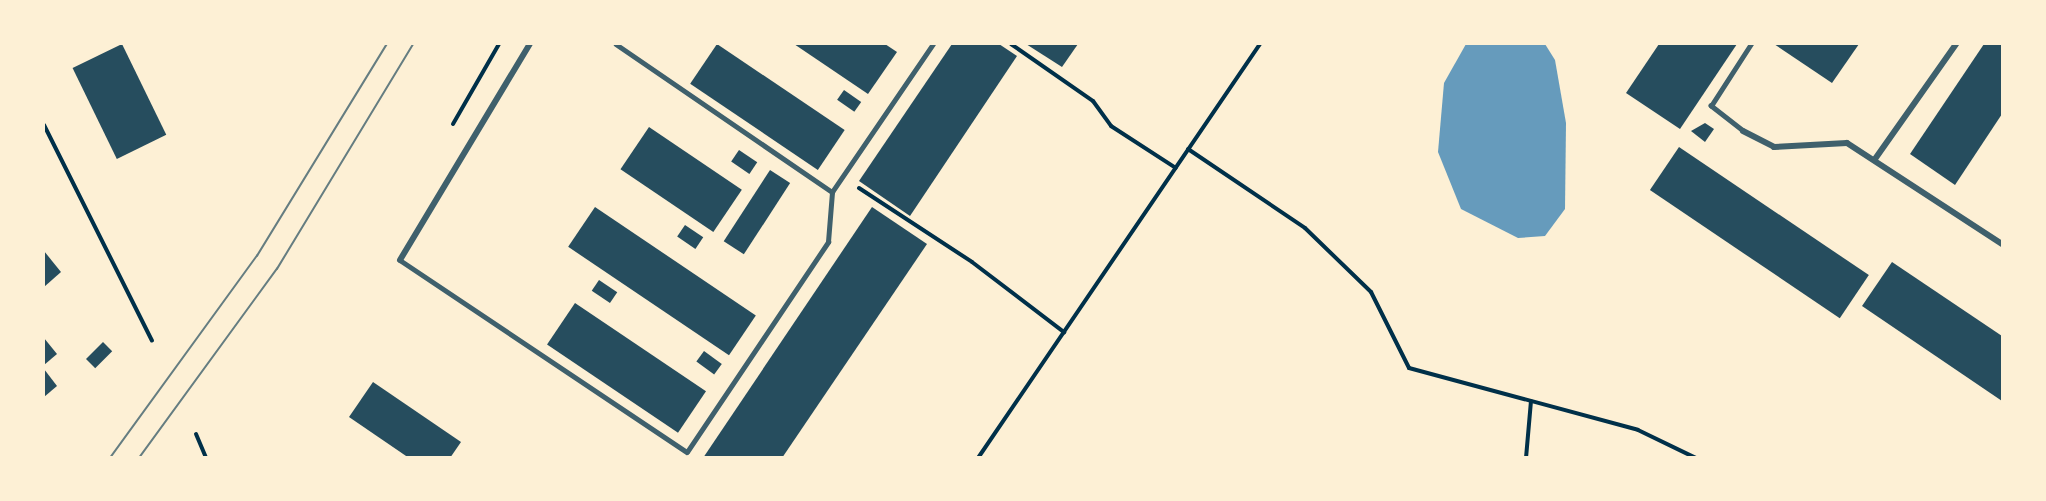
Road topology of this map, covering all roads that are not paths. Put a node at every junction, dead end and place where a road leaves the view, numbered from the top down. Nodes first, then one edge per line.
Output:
1 (530, 44) edge
2 (616, 44) edge
3 (933, 44) edge
4 (1751, 44) edge
5 (1956, 44) edge
6 (1743, 131) joint
7 (1875, 159) junction
8 (832, 192) junction
9 (2002, 244) edge
10 (400, 260) joint

1 - 10 street
2 - 8 lane
3 - 8 lane
4 - 6 lane
5 - 7 street
6 - 7 street
7 - 9 street
8 - 10 lane

